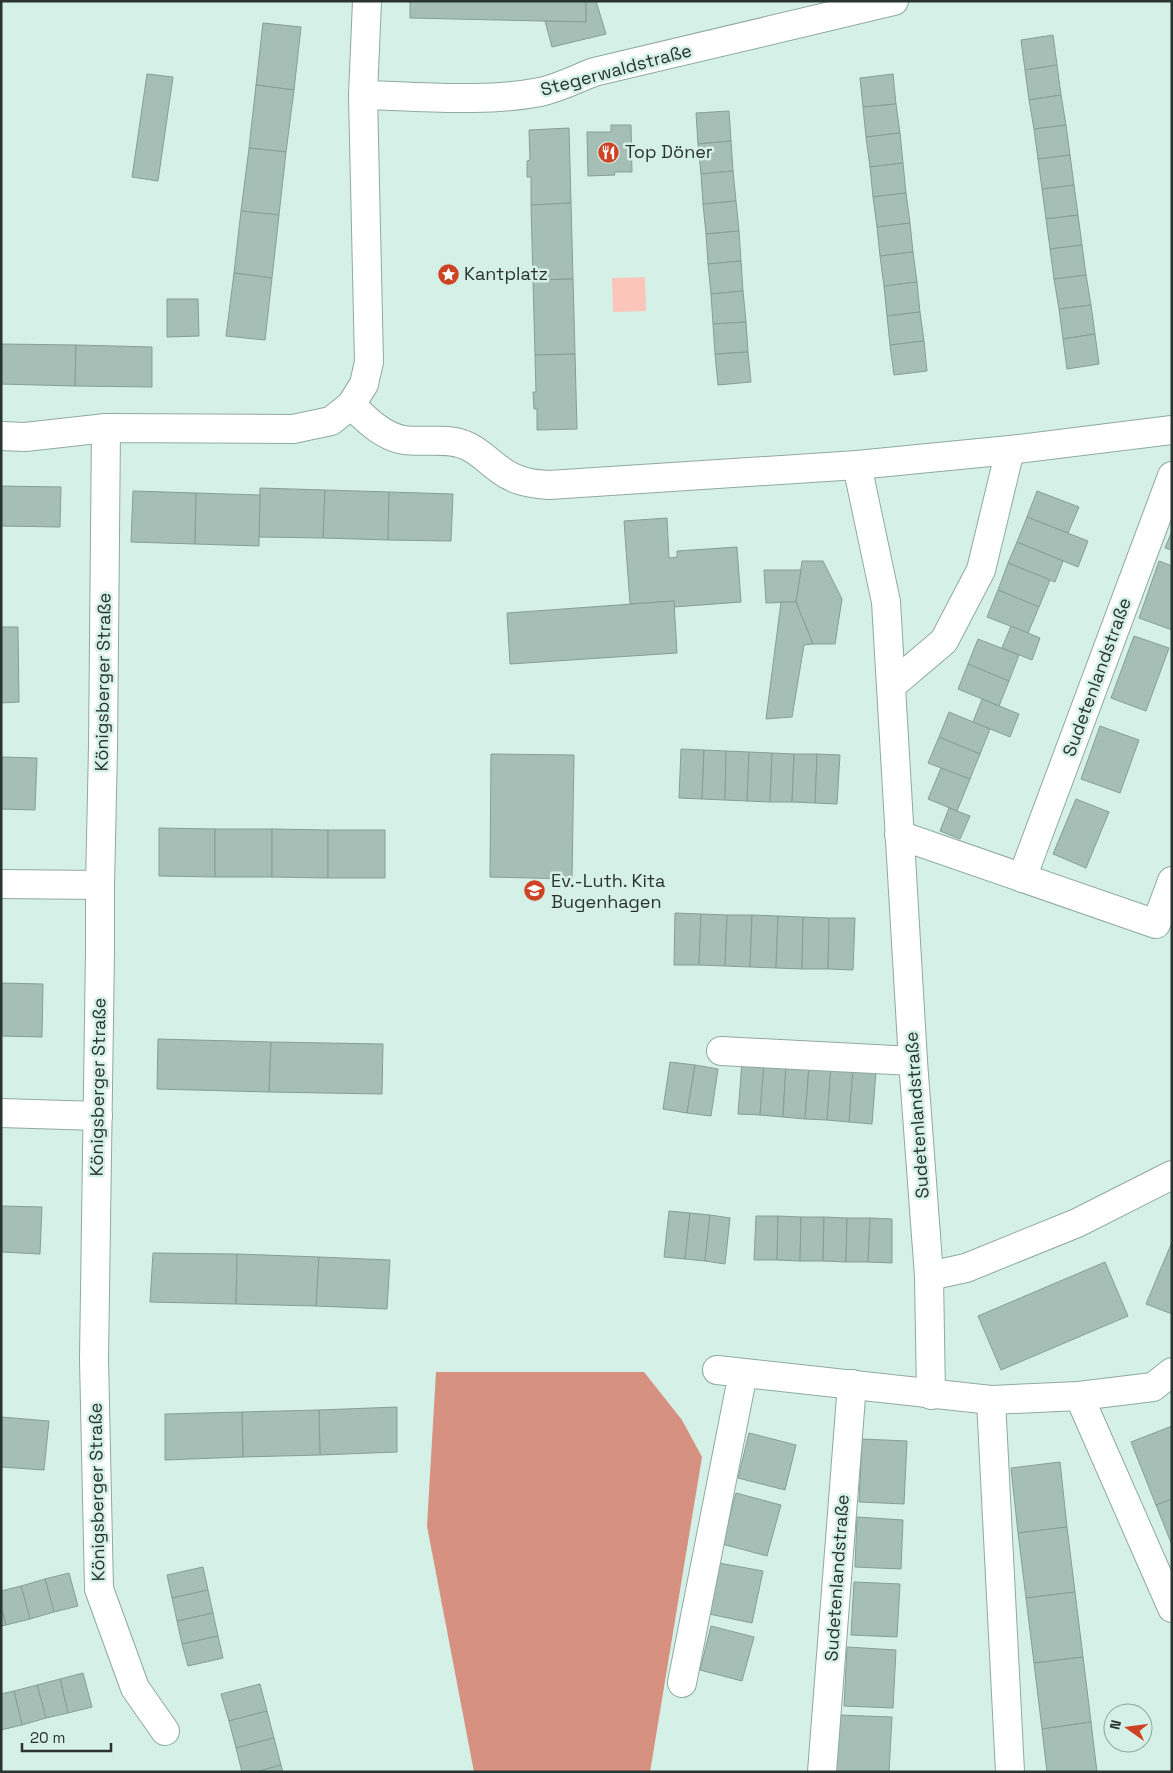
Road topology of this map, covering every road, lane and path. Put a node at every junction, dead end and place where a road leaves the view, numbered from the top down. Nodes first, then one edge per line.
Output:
1 (366, 1) edge
2 (894, 1) edge
3 (363, 95) junction
4 (351, 405) junction
5 (106, 428) junction
6 (1172, 430) edge
7 (1, 436) edge
8 (1010, 450) junction
9 (857, 465) junction
10 (1172, 476) edge
11 (891, 686) junction
12 (900, 835) junction
13 (1022, 878) junction
14 (1172, 881) edge
15 (1, 884) edge
16 (100, 885) junction
17 (1164, 929) edge
18 (721, 1051) dead end
19 (912, 1061) junction
20 (1, 1113) edge
21 (98, 1116) junction
22 (1172, 1175) edge
23 (929, 1276) junction
24 (717, 1370) dead end
25 (743, 1372) junction
26 (1172, 1372) edge
27 (852, 1384) junction
28 (932, 1395) junction
29 (1079, 1396) junction
30 (991, 1400) junction
31 (1172, 1608) edge
32 (682, 1684) dead end
33 (165, 1731) dead end
34 (822, 1772) edge
35 (1010, 1772) edge

1 - 3 street
2 - 3 street, Stegerwaldstraße
3 - 4 street
4 - 5 street
4 - 9 street
5 - 7 street
5 - 16 street, Königsberger Straße
6 - 8 street
8 - 9 street
8 - 11 street
9 - 11 street, Sudetenlandstraße
10 - 13 street, Sudetenlandstraße
11 - 12 street, Sudetenlandstraße
12 - 13 street
12 - 19 street, Sudetenlandstraße
13 - 17 street
14 - 17 street
15 - 16 street
16 - 21 street, Königsberger Straße
18 - 19 street
19 - 23 street, Sudetenlandstraße
20 - 21 street
21 - 33 street, Königsberger Straße
22 - 23 street
23 - 28 street, Sudetenlandstraße
24 - 25 street
25 - 27 street
25 - 32 street
26 - 29 street
27 - 28 street
27 - 34 street, Sudetenlandstraße
28 - 30 street
29 - 30 street
29 - 31 street
30 - 35 street

